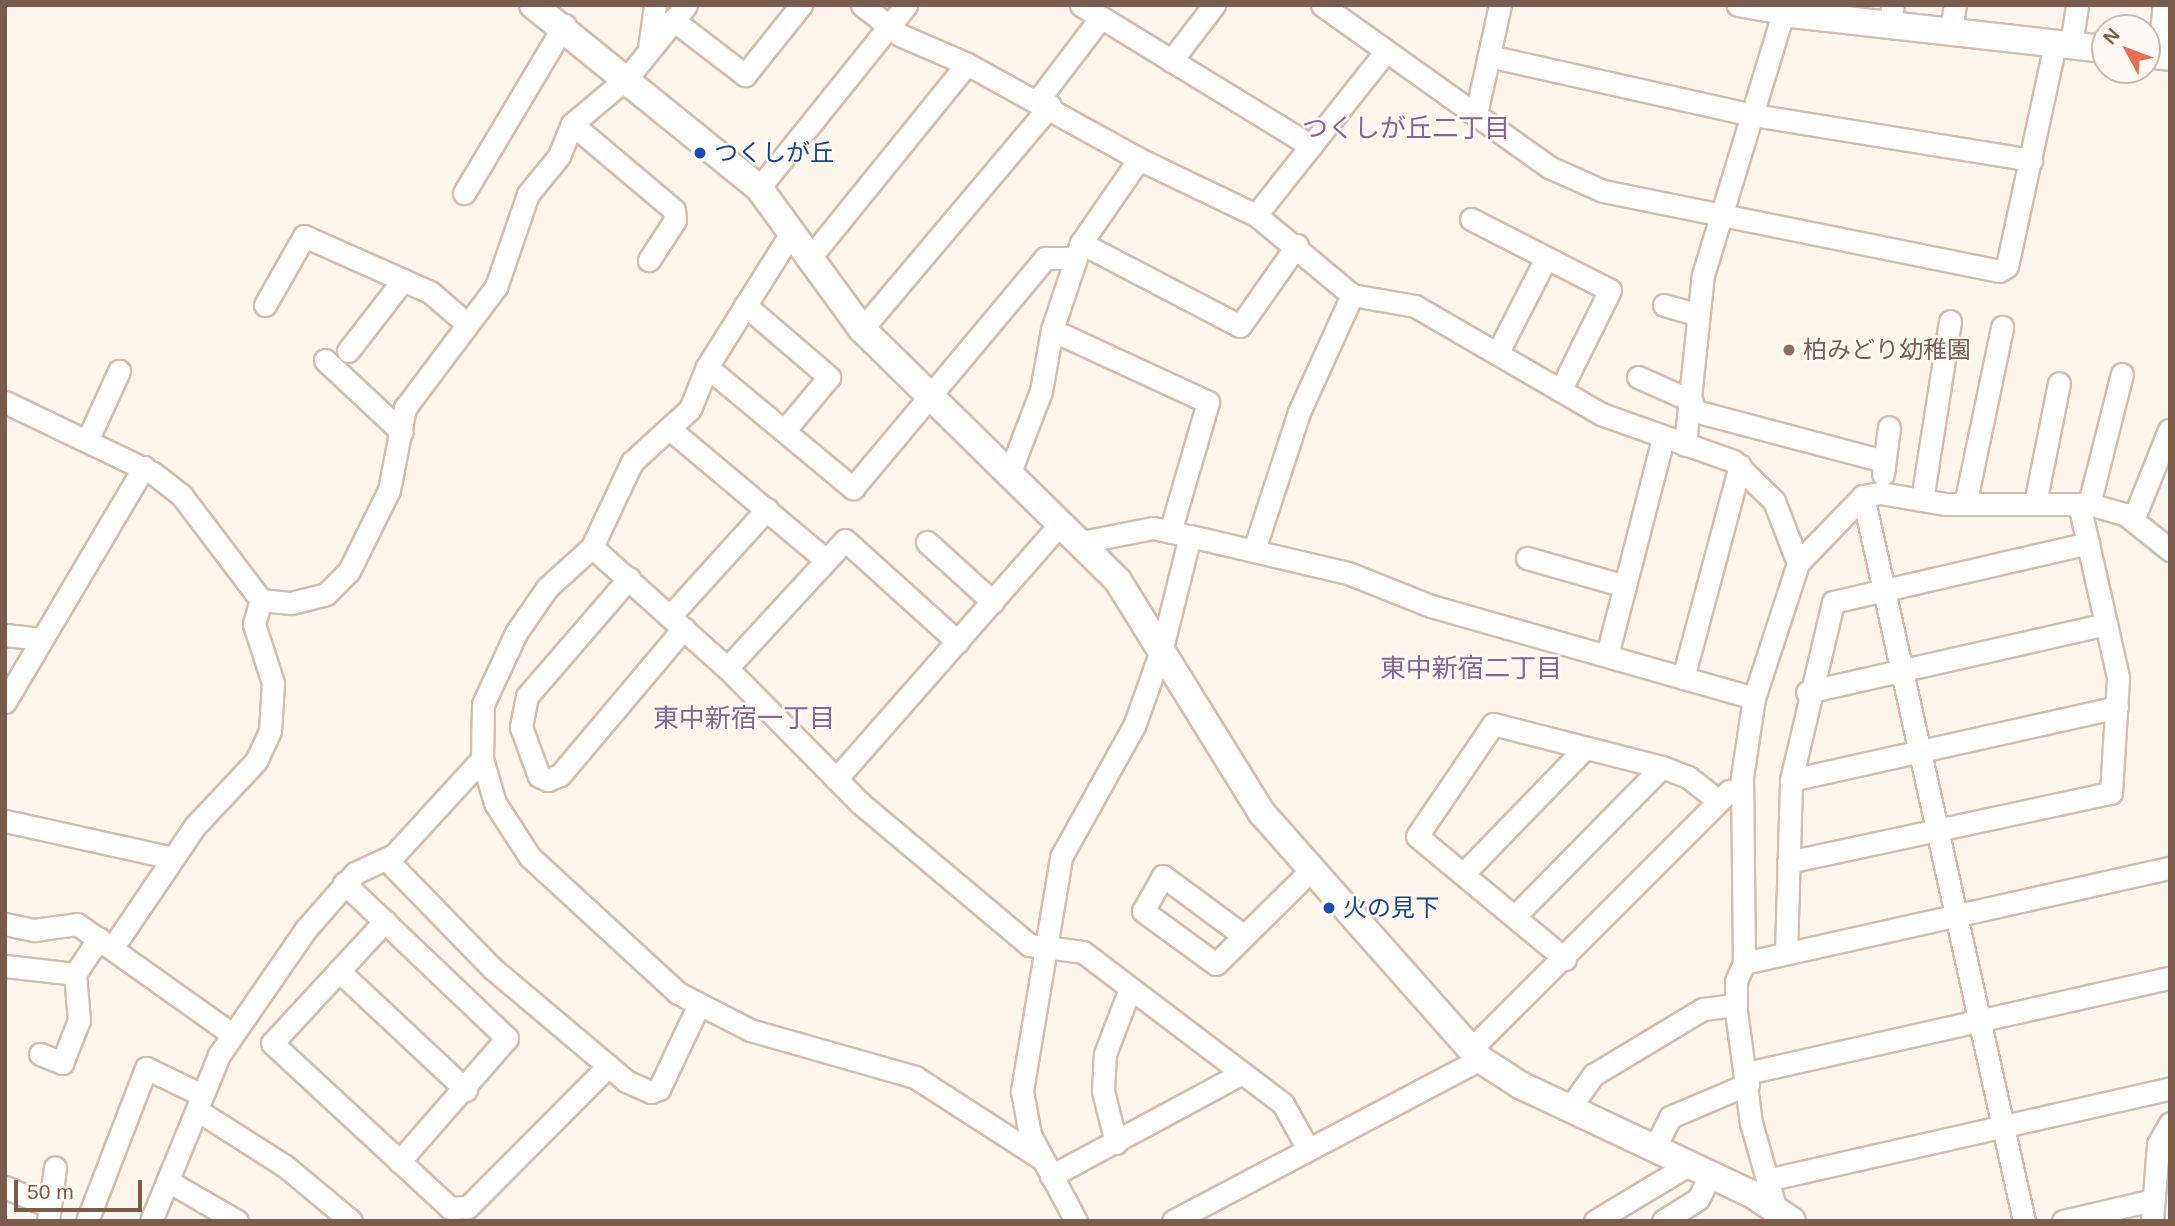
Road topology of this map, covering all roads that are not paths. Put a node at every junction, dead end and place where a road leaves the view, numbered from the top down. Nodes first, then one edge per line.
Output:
1 (655, 5) edge
2 (801, 5) edge
3 (862, 5) edge
4 (906, 5) edge
5 (1081, 5) edge
6 (1214, 5) edge
7 (1322, 5) edge
8 (1500, 5) edge
9 (1738, 5) edge
10 (1955, 5) edge
11 (2077, 5) edge
12 (2164, 5) edge
13 (548, 12) edge
14 (680, 13) edge
15 (1783, 13) junction
16 (1891, 15) edge
17 (1099, 20) junction
18 (889, 27) junction
19 (2161, 30) edge
20 (1951, 32) junction
21 (2063, 44) junction
22 (2091, 47) edge
23 (648, 51) junction
24 (1386, 51) junction
25 (1489, 56) junction
26 (1171, 61) junction
27 (967, 64) junction
28 (628, 77) junction
29 (1044, 103) junction
30 (1476, 114) junction
31 (1754, 114) junction
32 (572, 124) junction
33 (1311, 146) junction
34 (1139, 159) junction
35 (2031, 160) junction
36 (759, 188) junction
37 (464, 193) dead end
38 (1256, 215) junction
39 (1726, 216) junction
40 (1471, 219) dead end
41 (790, 233) junction
42 (1297, 245) junction
43 (1078, 251) junction
44 (809, 259) junction
45 (649, 260) dead end
46 (1545, 260) junction
47 (402, 280) junction
48 (1352, 295) junction
49 (265, 305) dead end
50 (745, 305) junction
51 (1664, 305) dead end
52 (1699, 315) junction
53 (1950, 321) dead end
54 (466, 323) junction
55 (2002, 327) dead end
56 (862, 329) junction
57 (1052, 330) junction
58 (1499, 350) junction
59 (348, 351) dead end
60 (325, 359) dead end
61 (707, 367) junction
62 (119, 371) dead end
63 (2122, 374) dead end
64 (1638, 377) dead end
65 (2059, 383) dead end
66 (1561, 388) junction
67 (930, 397) junction
68 (5, 402) edge
69 (1692, 405) junction
70 (1889, 427) dead end
71 (671, 430) junction
72 (2169, 430) edge
73 (784, 431) junction
74 (402, 432) junction
75 (88, 439) junction
76 (1663, 439) junction
77 (1685, 445) junction
78 (1884, 461) junction
79 (1740, 465) junction
80 (144, 467) junction
81 (1010, 472) junction
82 (1872, 495) junction
83 (1922, 500) junction
84 (1966, 500) junction
85 (2035, 503) junction
86 (2084, 504) junction
87 (767, 509) junction
88 (2133, 520) junction
89 (1062, 522) junction
90 (1180, 534) junction
91 (927, 542) dead end
92 (1082, 542) junction
93 (2088, 543) junction
94 (592, 547) junction
95 (1255, 547) junction
96 (2170, 550) edge
97 (1527, 558) dead end
98 (826, 560) junction
99 (1798, 563) junction
100 (629, 578) junction
101 (1625, 586) junction
102 (1883, 587) junction
103 (261, 600) junction
104 (993, 602) junction
105 (677, 622) junction
106 (2106, 624) junction
107 (5, 635) edge
108 (42, 639) junction
109 (958, 642) junction
110 (1163, 648) junction
111 (1607, 655) junction
112 (727, 668) junction
113 (1902, 670) junction
114 (1683, 678) junction
115 (1807, 692) junction
116 (1755, 698) junction
117 (5, 702) edge
118 (2117, 707) junction
119 (1584, 749) junction
120 (1919, 751) junction
121 (482, 759) junction
122 (1662, 767) junction
123 (1742, 777) junction
124 (836, 779) junction
125 (1791, 780) junction
126 (1718, 801) junction
127 (5, 821) edge
128 (1938, 831) junction
129 (173, 858) junction
130 (386, 859) junction
131 (1788, 862) junction
132 (2170, 868) edge
133 (1310, 871) junction
134 (1464, 873) junction
135 (344, 883) junction
136 (1956, 913) junction
137 (1515, 916) junction
138 (385, 921) junction
139 (5, 925) edge
140 (1244, 936) junction
141 (106, 943) junction
142 (1049, 947) junction
143 (1786, 952) junction
144 (1565, 959) junction
145 (1744, 963) junction
146 (5, 966) edge
147 (339, 971) junction
148 (75, 974) junction
149 (2170, 978) edge
150 (1129, 991) junction
151 (699, 1004) junction
152 (1735, 1005) junction
153 (1978, 1021) junction
154 (232, 1034) junction
155 (40, 1054) dead end
156 (1475, 1054) junction
157 (608, 1066) junction
158 (1242, 1073) junction
159 (1747, 1079) junction
160 (2170, 1088) edge
161 (466, 1090) junction
162 (200, 1102) junction
163 (1569, 1109) junction
164 (2170, 1123) edge
165 (2003, 1124) junction
166 (1116, 1143) junction
167 (1655, 1147) junction
168 (1308, 1149) junction
169 (399, 1162) junction
170 (55, 1167) dead end
171 (1047, 1167) junction
172 (1701, 1168) junction
173 (2162, 1171) edge
174 (1771, 1179) junction
175 (168, 1181) junction
176 (5, 1187) edge
177 (2153, 1210) edge
178 (48, 1213) edge
179 (1784, 1214) edge
180 (87, 1221) edge
181 (151, 1221) edge
182 (237, 1221) edge
183 (351, 1221) edge
184 (1076, 1221) edge
185 (1173, 1221) edge
186 (1595, 1221) edge
187 (1663, 1221) edge
188 (2024, 1221) edge
189 (2063, 1221) edge

1 - 23 street
2 - 14 street
3 - 18 street
4 - 18 street
5 - 17 street
6 - 26 street
7 - 24 street
8 - 25 street
9 - 15 street
10 - 20 street
11 - 21 street
12 - 19 street
13 - 28 street
13 - 37 street
14 - 23 street
15 - 16 street
15 - 31 street
16 - 20 street
17 - 26 street
17 - 29 street
18 - 27 street
18 - 36 street
20 - 21 street
21 - 22 street
21 - 35 street
23 - 28 street
24 - 30 street
24 - 33 street
25 - 30 street
25 - 31 street
26 - 33 street
27 - 29 street
27 - 44 street
28 - 32 street
28 - 36 street
29 - 34 street
29 - 56 street
30 - 39 street
31 - 35 street
31 - 39 street
32 - 45 street
32 - 54 street
33 - 38 street
34 - 38 street
34 - 43 street
35 - 39 street
36 - 41 street
38 - 42 street
39 - 52 street
40 - 46 street
41 - 44 street
41 - 50 street
42 - 43 street
42 - 48 street
43 - 57 street
43 - 67 street
44 - 56 street
46 - 58 street
46 - 66 street
47 - 49 street
47 - 54 street
47 - 59 street
48 - 58 street
48 - 95 street
50 - 61 street
50 - 73 street
51 - 52 street
52 - 69 street
53 - 83 street
54 - 74 street
55 - 84 street
56 - 67 street
57 - 81 street
57 - 90 street
58 - 66 street
60 - 74 street
61 - 71 street
61 - 73 street
62 - 75 street
63 - 86 street
64 - 69 street
65 - 85 street
66 - 76 street
67 - 73 street
67 - 81 street
68 - 75 street
69 - 77 street
69 - 78 street
70 - 78 street
71 - 87 street
71 - 94 street
72 - 88 street
74 - 103 street
75 - 80 street
76 - 77 street
76 - 101 street
77 - 79 street
78 - 82 street
79 - 99 street
79 - 114 street
80 - 103 street
80 - 108 street
81 - 89 street
82 - 83 street
82 - 99 street
82 - 102 street
83 - 84 street
84 - 85 street
85 - 86 street
86 - 88 street
86 - 93 street
87 - 98 street
87 - 105 street
88 - 96 street
89 - 92 street
89 - 104 street
90 - 92 street
90 - 95 street
90 - 110 street
91 - 104 street
92 - 110 street
93 - 102 street
93 - 106 street
94 - 100 street
94 - 121 street
95 - 111 street
97 - 101 street
98 - 109 street
98 - 112 street
99 - 116 street
100 - 105 street
100 - 105 street
101 - 111 street
102 - 113 street
102 - 115 street
103 - 129 street
104 - 109 street
105 - 112 street
106 - 113 street
106 - 118 street
107 - 108 street
108 - 117 street
109 - 124 street
110 - 133 street
110 - 142 street
111 - 114 street
112 - 124 street
113 - 115 street
113 - 120 street
114 - 116 street
115 - 125 street
116 - 123 street
118 - 120 street
118 - 128 street
119 - 122 street
119 - 134 street
119 - 134 street
120 - 125 street
120 - 128 street
121 - 130 street
121 - 151 street
122 - 126 street
122 - 137 street
123 - 126 street
123 - 145 street
124 - 142 street
125 - 131 street
126 - 144 street
127 - 129 street
128 - 131 street
128 - 136 street
129 - 141 street
130 - 135 street
130 - 157 street
131 - 143 street
132 - 136 street
133 - 140 street
133 - 156 street
134 - 137 street
135 - 138 street
135 - 154 street
136 - 143 street
136 - 153 street
137 - 144 street
138 - 147 street
138 - 161 street
139 - 141 street
140 - 140 street
141 - 148 street
141 - 154 street
142 - 150 street
142 - 171 street
143 - 145 street
144 - 156 street
145 - 152 street
146 - 148 street
147 - 161 street
147 - 169 street
148 - 155 street
149 - 153 street
150 - 158 street
150 - 166 street
151 - 157 street
151 - 171 street
152 - 159 street
152 - 163 street
153 - 159 street
153 - 165 street
154 - 162 street
156 - 163 street
156 - 168 street
157 - 169 street
158 - 166 street
158 - 168 street
159 - 167 street
159 - 174 street
160 - 165 street
161 - 169 street
162 - 175 street
162 - 180 street
162 - 183 street
163 - 167 street
164 - 173 street
165 - 174 street
165 - 188 street
166 - 171 street
167 - 172 street
168 - 185 street
170 - 178 street
171 - 184 street
172 - 179 street
172 - 186 street
172 - 187 street
173 - 177 street
174 - 179 street
175 - 181 street
175 - 182 street
176 - 178 street
177 - 189 street

